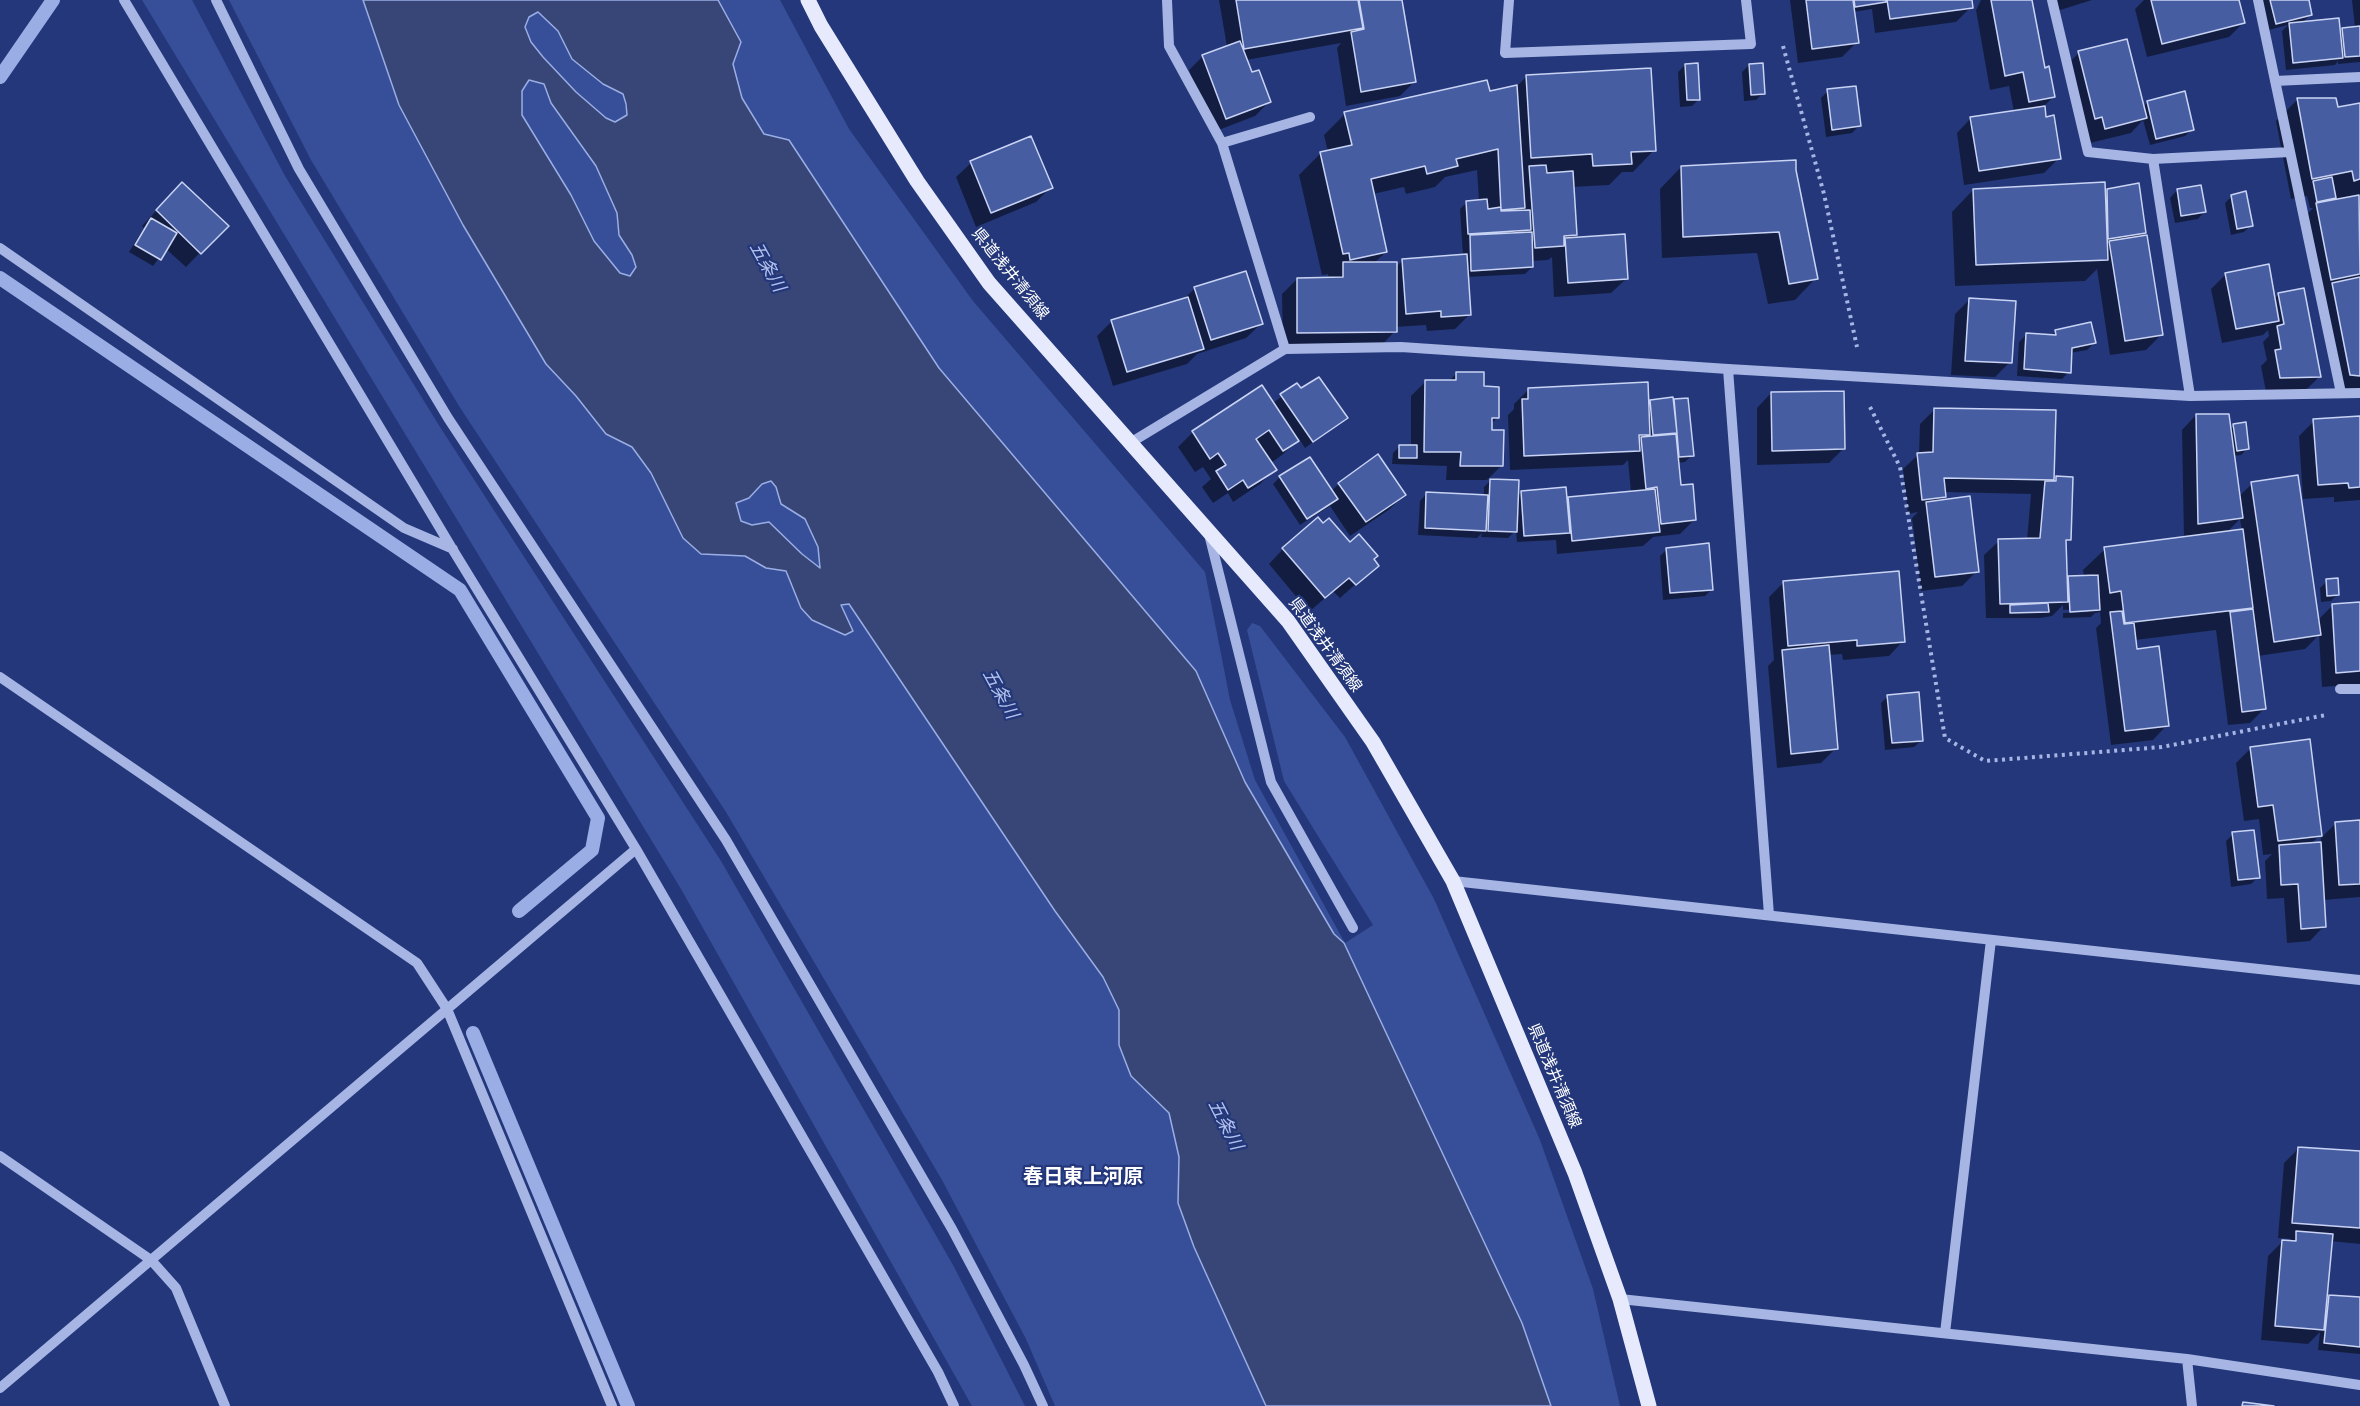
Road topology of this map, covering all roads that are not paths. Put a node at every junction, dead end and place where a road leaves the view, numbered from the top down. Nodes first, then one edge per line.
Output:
1 (124, 0) edge
2 (216, 0) edge
3 (808, 0) edge
4 (1167, 0) edge
5 (1509, 0) edge
6 (1746, 0) edge
7 (2052, 0) edge
8 (2258, 0) edge
9 (2360, 77) edge
10 (2275, 81) junction
11 (1310, 117) dead end
12 (1222, 143) junction
13 (2290, 152) junction
14 (2153, 159) junction
15 (0, 248) edge
16 (1285, 349) junction
17 (1728, 369) junction
18 (2341, 393) junction
19 (2360, 393) edge
20 (2190, 396) junction
21 (1130, 442) junction
22 (1209, 532) junction
23 (453, 550) junction
24 (0, 677) edge
25 (2360, 688) edge
26 (2340, 689) dead end
27 (636, 849) junction
28 (1453, 881) junction
29 (1769, 915) junction
30 (1353, 928) dead end
31 (1991, 940) junction
32 (2360, 980) edge
33 (447, 1009) junction
34 (0, 1156) edge
35 (151, 1260) junction
36 (1620, 1299) junction
37 (1945, 1333) junction
38 (2187, 1359) junction
39 (2360, 1385) edge
40 (0, 1388) edge
41 (225, 1406) edge
42 (612, 1406) edge
43 (954, 1406) edge
44 (1043, 1406) edge
45 (1649, 1406) edge
46 (2192, 1406) edge

1 - 23 street
2 - 44 street
3 - 21 main road, 県道浅井清須線
4 - 12 street
5 - 6 street
7 - 14 street
8 - 10 street
9 - 10 street
10 - 13 street
11 - 12 street
12 - 16 street
13 - 14 street
13 - 18 street
14 - 20 street
15 - 23 street
16 - 17 street
16 - 21 street
17 - 20 street
17 - 29 street
18 - 19 street
18 - 20 street
21 - 22 main road, 県道浅井清須線
22 - 28 main road, 県道浅井清須線
22 - 30 street
23 - 27 street
24 - 33 street
25 - 26 street
27 - 33 street
27 - 43 street
28 - 29 street
28 - 36 main road, 県道浅井清須線
29 - 31 street
31 - 32 street
31 - 37 street
33 - 35 street
33 - 42 street
34 - 35 street
35 - 40 street
35 - 41 street
36 - 37 street
36 - 45 main road, 県道浅井清須線
37 - 38 street
38 - 39 street
38 - 46 street

